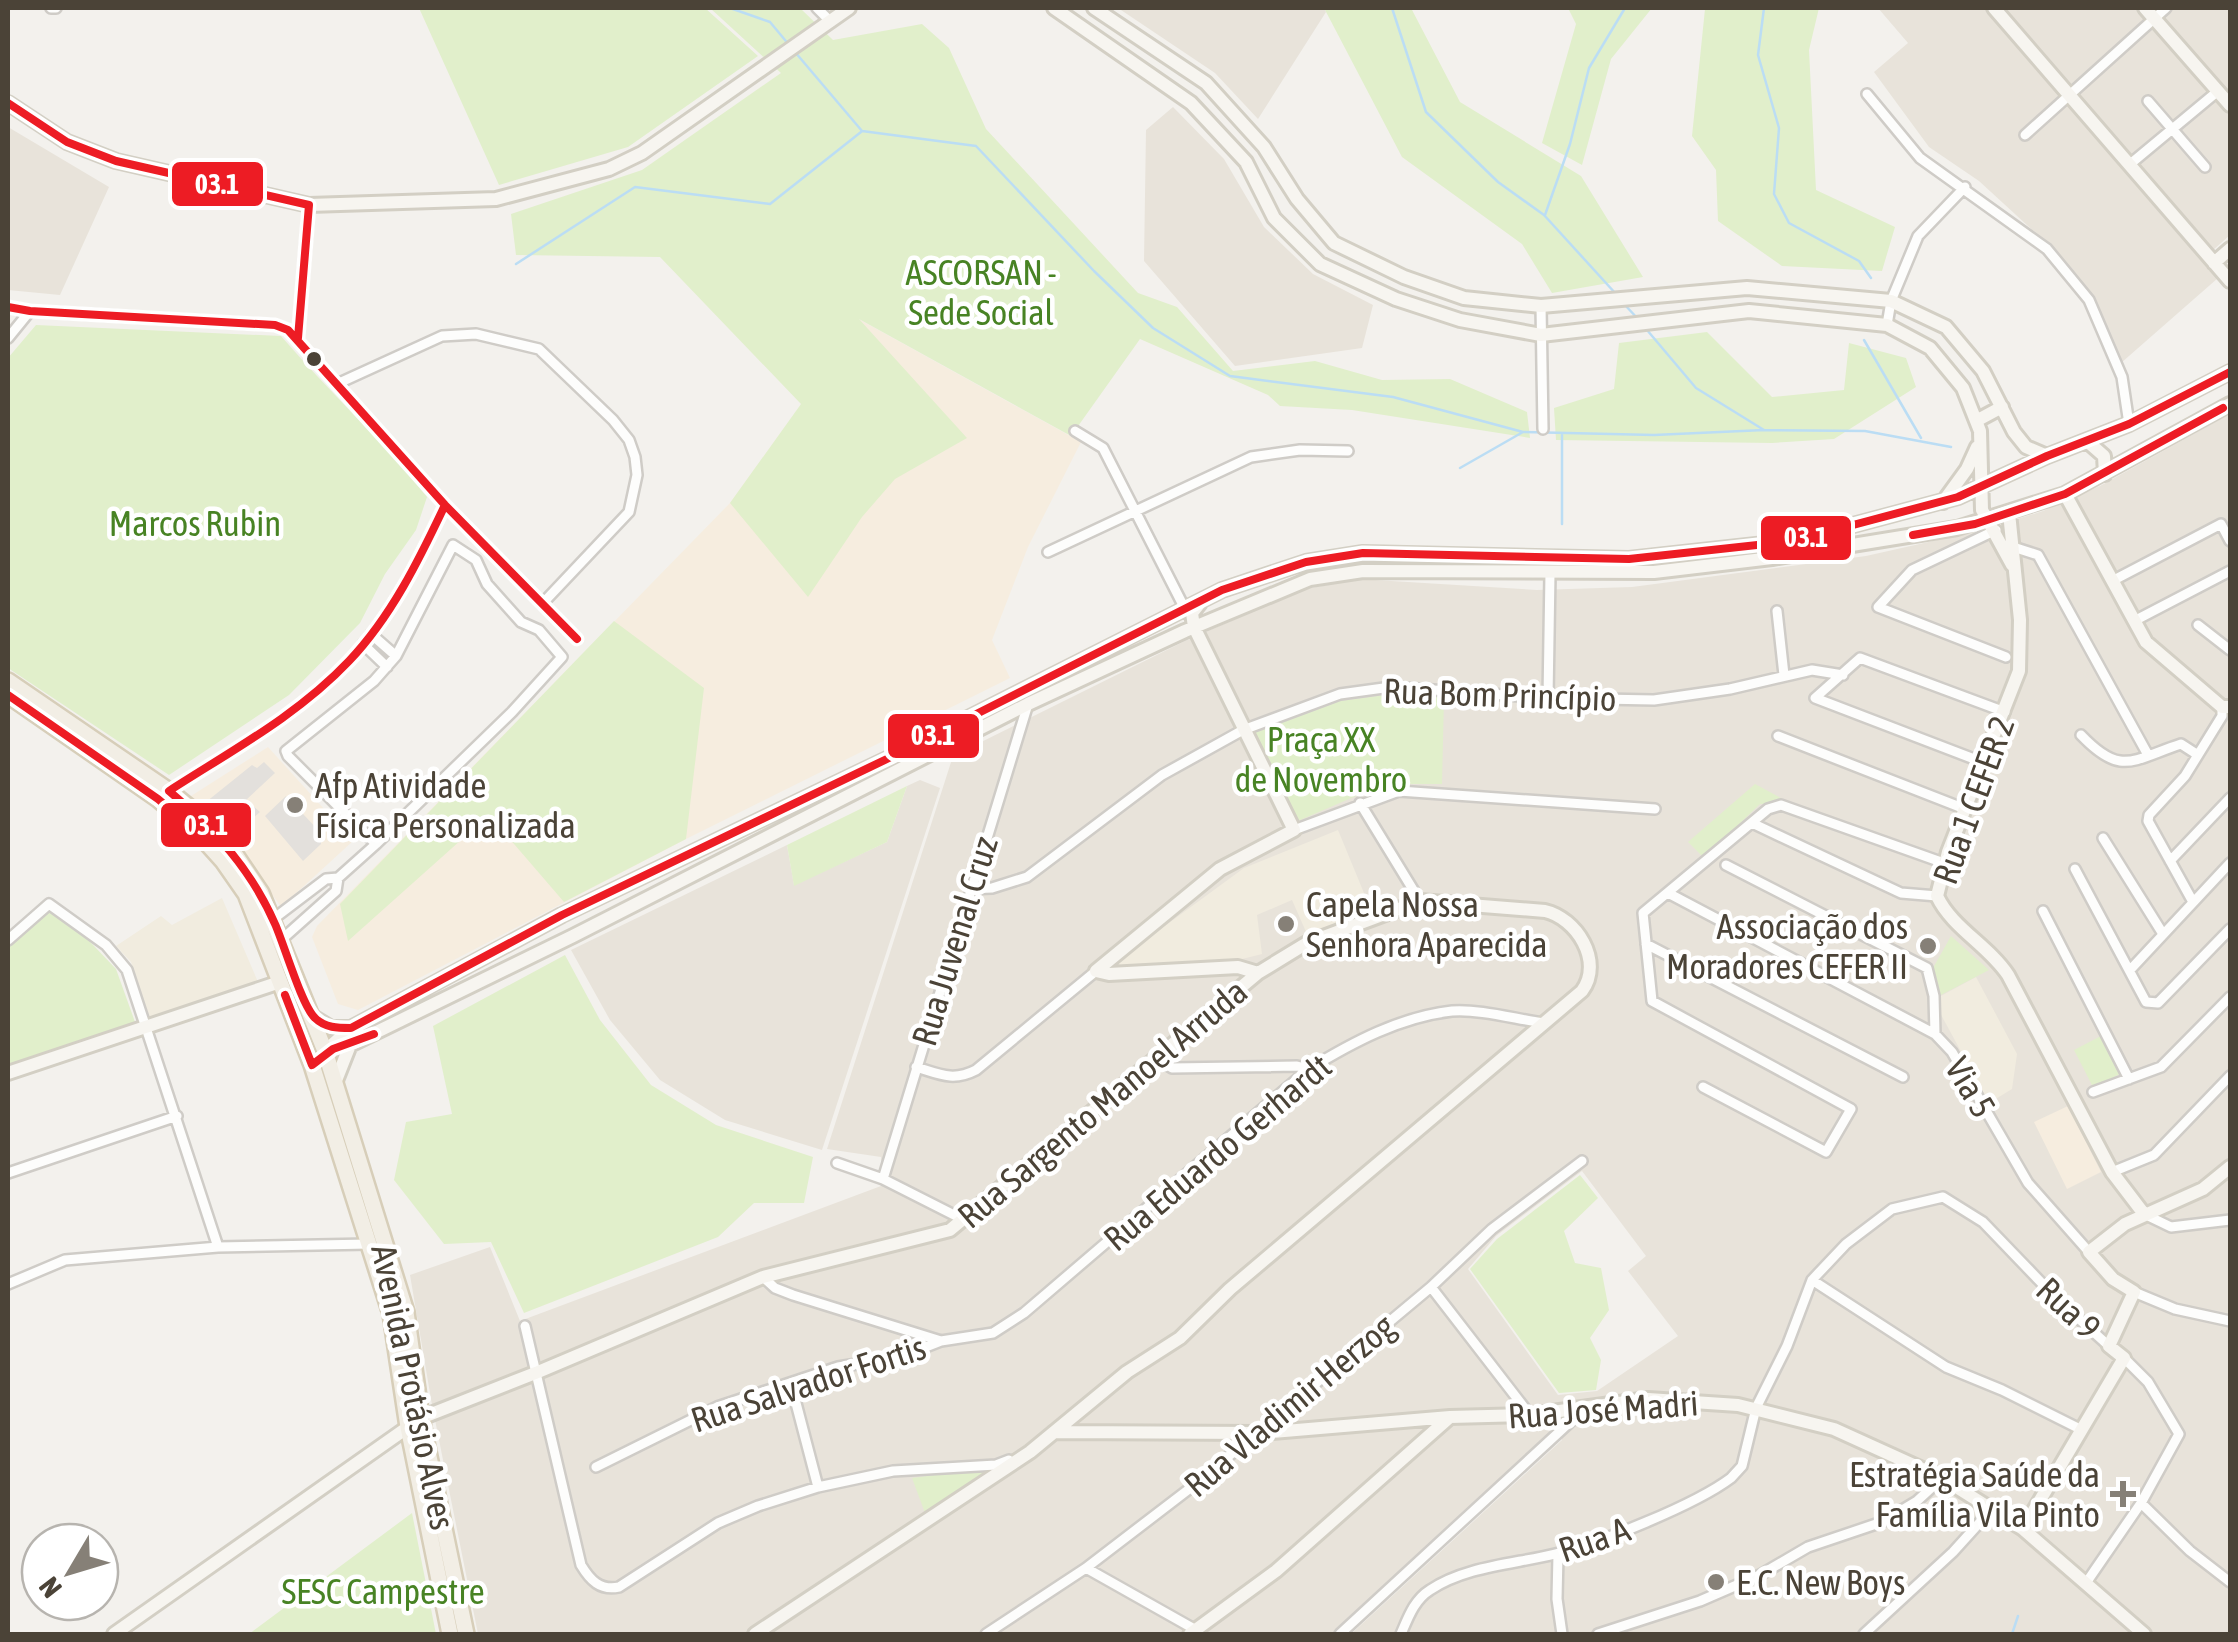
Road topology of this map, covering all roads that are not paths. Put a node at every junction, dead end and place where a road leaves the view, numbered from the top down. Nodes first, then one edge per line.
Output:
1 (817, 8) edge
2 (849, 8) edge
3 (1054, 8) edge
4 (1094, 8) edge
5 (1994, 8) edge
6 (2166, 8) edge
7 (2150, 13) edge
8 (831, 22) junction
9 (2218, 91) junction
10 (1866, 94) dead end
11 (2070, 95) junction
12 (2148, 100) dead end
13 (8, 104) edge
14 (2230, 105) edge
15 (2172, 129) junction
16 (2025, 135) dead end
17 (1264, 147) junction
18 (1246, 162) junction
19 (2129, 164) junction
20 (2204, 167) dead end
21 (1965, 187) junction
22 (309, 205) junction
23 (2230, 249) edge
24 (2214, 263) junction
25 (1404, 276) junction
26 (2230, 280) edge
27 (1396, 299) junction
28 (1891, 300) junction
29 (1541, 306) junction
30 (8, 307) edge
31 (30, 311) junction
32 (1887, 325) junction
33 (1540, 335) junction
34 (8, 338) edge
35 (298, 338) junction
36 (2230, 372) edge
37 (339, 383) junction
38 (2230, 404) edge
39 (2002, 408) junction
40 (1976, 422) junction
41 (2130, 424) junction
42 (1543, 429) dead end
43 (1074, 431) dead end
44 (1980, 440) junction
45 (2088, 442) junction
46 (1348, 451) dead end
47 (2047, 456) junction
48 (2105, 474) junction
49 (1981, 487) junction
50 (2065, 494) junction
51 (445, 504) junction
52 (1941, 504) junction
53 (1136, 509) junction
54 (2009, 513) junction
55 (1992, 525) junction
56 (2230, 541) edge
57 (2008, 546) junction
58 (1048, 552) dead end
59 (2230, 571) edge
60 (1550, 574) junction
61 (2112, 581) junction
62 (1205, 597) junction
63 (542, 604) junction
64 (1184, 607) junction
65 (1777, 610) dead end
66 (2134, 621) junction
67 (2198, 625) dead end
68 (1194, 627) junction
69 (372, 634) junction
70 (1170, 638) junction
71 (576, 639) dead end
72 (363, 644) junction
73 (2230, 650) edge
74 (396, 656) junction
75 (2006, 657) dead end
76 (387, 667) junction
77 (1784, 675) junction
78 (1842, 675) junction
79 (8, 682) edge
80 (8, 696) edge
81 (1548, 698) junction
82 (1028, 704) junction
83 (2226, 707) edge
84 (2005, 712) junction
85 (1243, 730) junction
86 (2082, 735) dead end
87 (1778, 736) dead end
88 (2148, 755) junction
89 (2198, 755) junction
90 (1982, 762) junction
91 (170, 791) junction
92 (2230, 798) edge
93 (1360, 803) junction
94 (1655, 809) dead end
95 (1965, 809) junction
96 (1752, 822) junction
97 (1294, 830) junction
98 (2102, 838) dead end
99 (376, 844) junction
100 (2170, 861) junction
101 (1944, 863) junction
102 (2230, 863) edge
103 (1726, 865) dead end
104 (2074, 868) dead end
105 (338, 878) junction
106 (970, 890) junction
107 (1668, 893) junction
108 (1937, 896) junction
109 (1420, 901) junction
110 (2193, 902) junction
111 (292, 904) junction
112 (578, 907) junction
113 (2043, 911) dead end
114 (562, 915) junction
115 (272, 920) junction
116 (304, 920) junction
117 (589, 928) junction
118 (2230, 929) edge
119 (2162, 934) junction
120 (573, 936) junction
121 (8, 940) edge
122 (280, 941) junction
123 (1646, 944) junction
124 (2130, 970) junction
125 (1096, 971) junction
126 (1258, 973) junction
127 (280, 982) junction
128 (2230, 996) edge
129 (313, 1017) junction
130 (1544, 1023) junction
131 (146, 1024) junction
132 (351, 1028) junction
133 (300, 1031) junction
134 (1934, 1034) junction
135 (350, 1046) junction
136 (325, 1051) junction
137 (1157, 1058) junction
138 (312, 1066) junction
139 (916, 1067) junction
140 (1310, 1069) junction
141 (8, 1073) edge
142 (2230, 1076) edge
143 (1904, 1077) dead end
144 (2128, 1079) junction
145 (335, 1083) junction
146 (1703, 1087) dead end
147 (2093, 1092) dead end
148 (176, 1116) junction
149 (1582, 1161) dead end
150 (837, 1162) dead end
151 (2230, 1167) edge
152 (2112, 1172) junction
153 (8, 1174) edge
154 (883, 1179) junction
155 (2144, 1214) junction
156 (964, 1220) junction
157 (2230, 1220) edge
158 (369, 1244) junction
159 (218, 1247) junction
160 (2089, 1252) junction
161 (763, 1277) junction
162 (1812, 1280) junction
163 (8, 1284) edge
164 (1431, 1287) junction
165 (2134, 1292) junction
166 (1024, 1313) joint
167 (2230, 1322) edge
168 (525, 1326) dead end
169 (941, 1341) junction
170 (2109, 1346) junction
171 (2124, 1358) junction
172 (538, 1372) junction
173 (791, 1384) junction
174 (1756, 1408) junction
175 (1583, 1410) junction
176 (1530, 1415) junction
177 (1450, 1417) junction
178 (415, 1422) junction
179 (2082, 1430) junction
180 (1054, 1432) junction
181 (1260, 1432) junction
182 (1030, 1452) junction
183 (596, 1466) dead end
184 (1942, 1478) junction
185 (818, 1488) junction
186 (2141, 1503) junction
187 (1992, 1510) junction
188 (2024, 1529) junction
189 (1558, 1554) junction
190 (1086, 1568) junction
191 (2230, 1582) edge
192 (2086, 1583) junction
193 (1193, 1632) edge
194 (114, 1634) edge
195 (450, 1634) edge
196 (466, 1634) edge
197 (755, 1634) edge
198 (986, 1634) edge
199 (1340, 1634) edge
200 (1402, 1634) edge
201 (1562, 1634) edge
202 (1598, 1634) edge
203 (1864, 1634) edge
204 (2144, 1634) edge

1 - 8 street
2 - 8 street
3 - 18 street
4 - 17 street
5 - 11 street
6 - 7 street
7 - 9 street
7 - 11 street
8 - 22 street
9 - 14 street
9 - 15 street
10 - 21 street
11 - 16 street
11 - 19 street
12 - 15 street
13 - 22 street
15 - 19 street
15 - 20 street
17 - 18 street
17 - 25 street
18 - 27 street
19 - 24 street
21 - 28 street
21 - 41 street
22 - 35 street
23 - 24 street
24 - 26 street
25 - 27 street
25 - 29 street
27 - 33 street
28 - 29 street
28 - 32 street
28 - 39 street
29 - 33 street
30 - 31 street
31 - 34 street
31 - 35 street
32 - 33 street
32 - 40 street, Rua 1 CEFER 2
33 - 42 street
35 - 37 street
36 - 41 street
37 - 51 street
37 - 63 street
38 - 48 street
39 - 40 street
39 - 47 street
40 - 44 street, Rua 1 CEFER 2
41 - 45 street
43 - 53 street
44 - 49 street, Rua 1 CEFER 2
44 - 52 street
45 - 47 street
45 - 48 street
46 - 53 street
47 - 49 street
48 - 50 street
49 - 52 street
49 - 54 street
49 - 55 street, Rua 1 CEFER 2
50 - 54 street
50 - 61 street
51 - 63 street
51 - 69 street
52 - 62 street
53 - 58 street
53 - 64 street
54 - 55 street
54 - 57 street, Rua 1 CEFER 2
55 - 57 street, Rua 1 CEFER 2
55 - 60 street
55 - 75 street
56 - 61 street
57 - 84 street, Rua 1 CEFER 2
57 - 88 street
59 - 66 street
60 - 68 street
60 - 81 street
61 - 66 street
62 - 64 street
62 - 68 street
63 - 71 street
64 - 70 street
64 - 112 street
65 - 77 street
66 - 83 street
67 - 73 street
68 - 70 street
68 - 85 street
69 - 72 street
69 - 74 street
70 - 82 street
72 - 76 street
72 - 91 street
74 - 76 street
74 - 99 street
76 - 99 street
77 - 78 street, Rua Bom Princípio
77 - 81 street, Rua Bom Princípio
78 - 84 street, Rua Bom Princípio
78 - 90 street
79 - 91 main road, Avenida Protásio Alves
80 - 127 main road, Avenida Protásio Alves
81 - 85 street, Rua Bom Princípio
82 - 106 street, Rua Juvenal Cruz
82 - 117 street
83 - 89 street
84 - 90 street, Rua 1 CEFER 2
85 - 97 street
85 - 106 street, Rua Bom Princípio
86 - 88 street
87 - 95 street
88 - 89 street
89 - 100 street
90 - 95 street, Rua 1 CEFER 2
91 - 115 main road, Avenida Protásio Alves
92 - 100 street
93 - 94 street
93 - 97 street
93 - 109 street
95 - 101 street, Rua 1 CEFER 2
96 - 101 street
96 - 107 street
96 - 108 street
97 - 125 street
98 - 119 street
99 - 105 street
100 - 110 street
101 - 108 street, Rua 1 CEFER 2
102 - 110 street
103 - 134 street
104 - 124 street
105 - 111 street
105 - 116 street
106 - 139 street, Rua Juvenal Cruz
107 - 123 street
107 - 134 street, Via 5
108 - 152 street, Rua 1 CEFER 2
109 - 126 street, Rua Sargento Manoel Arruda
109 - 130 street, Rua Sargento Manoel Arruda
110 - 119 street
111 - 115 street
111 - 116 street
112 - 114 street
112 - 117 street
113 - 144 street
114 - 120 street
114 - 132 street
115 - 122 main road, Avenida Protásio Alves
116 - 122 street
117 - 120 street
118 - 124 street
119 - 124 street
120 - 135 street
121 - 131 street
122 - 129 main road, Avenida Protásio Alves
123 - 143 street
123 - 146 street
125 - 126 street
125 - 139 street
126 - 137 street, Rua Sargento Manoel Arruda
127 - 131 street
127 - 133 main road, Avenida Protásio Alves
128 - 144 street
129 - 132 street
129 - 136 main road, Avenida Protásio Alves
130 - 140 street, Rua Eduardo Gerhardt
130 - 180 street
131 - 141 street
131 - 148 street
132 - 136 street
133 - 136 main road
133 - 138 main road, Avenida Protásio Alves
134 - 160 street, Via 5
135 - 136 street
135 - 145 street
136 - 138 main road
136 - 145 main road, Avenida Protásio Alves
137 - 140 street
137 - 156 street, Rua Sargento Manoel Arruda
138 - 158 main road, Avenida Protásio Alves
139 - 154 street, Rua Juvenal Cruz
140 - 166 street, Rua Eduardo Gerhardt
142 - 152 street
144 - 147 street
145 - 178 main road, Avenida Protásio Alves
148 - 153 street
148 - 159 street
149 - 164 street, Rua Vladimir Herzog
150 - 154 street
151 - 155 street
152 - 155 street, Rua 1 CEFER 2
154 - 156 street
155 - 157 street
155 - 160 street
156 - 161 street, Rua Sargento Manoel Arruda
158 - 159 street
158 - 178 main road, Avenida Protásio Alves
159 - 163 street
160 - 165 street, Via 5
161 - 169 street
161 - 172 street, Rua Sargento Manoel Arruda
162 - 170 street, Rua 9
162 - 174 street, Rua A
162 - 179 street
164 - 176 street
164 - 181 street, Rua Vladimir Herzog
165 - 167 street, Via 5
165 - 170 street
166 - 169 street, Rua Salvador Fortis
168 - 172 street
169 - 173 street, Rua Salvador Fortis
170 - 171 street, Rua 9
171 - 179 street
171 - 186 street, Rua 9
172 - 178 street, Rua Sargento Manoel Arruda
172 - 185 street
173 - 183 street, Rua Salvador Fortis
173 - 185 street
174 - 175 street, Rua José Madri
174 - 184 street, Rua José Madri
174 - 189 street, Rua A
175 - 176 street, Rua José Madri
175 - 199 street
176 - 177 street, Rua José Madri
177 - 181 street, Rua José Madri
177 - 193 street
178 - 194 street, Rua Sargento Manoel Arruda
178 - 195 main road, Avenida Protásio Alves
178 - 196 main road, Avenida Protásio Alves
179 - 188 street
180 - 181 street, Rua José Madri
180 - 182 street
181 - 190 street, Rua Vladimir Herzog
182 - 185 street
182 - 197 street
184 - 187 street, Rua José Madri
184 - 202 street
186 - 191 street
186 - 192 street
187 - 188 street, Rua José Madri
187 - 203 street
188 - 192 street, Rua José Madri
189 - 200 street, Rua A
189 - 201 street
190 - 193 street
190 - 198 street, Rua Vladimir Herzog
192 - 204 street, Rua José Madri

